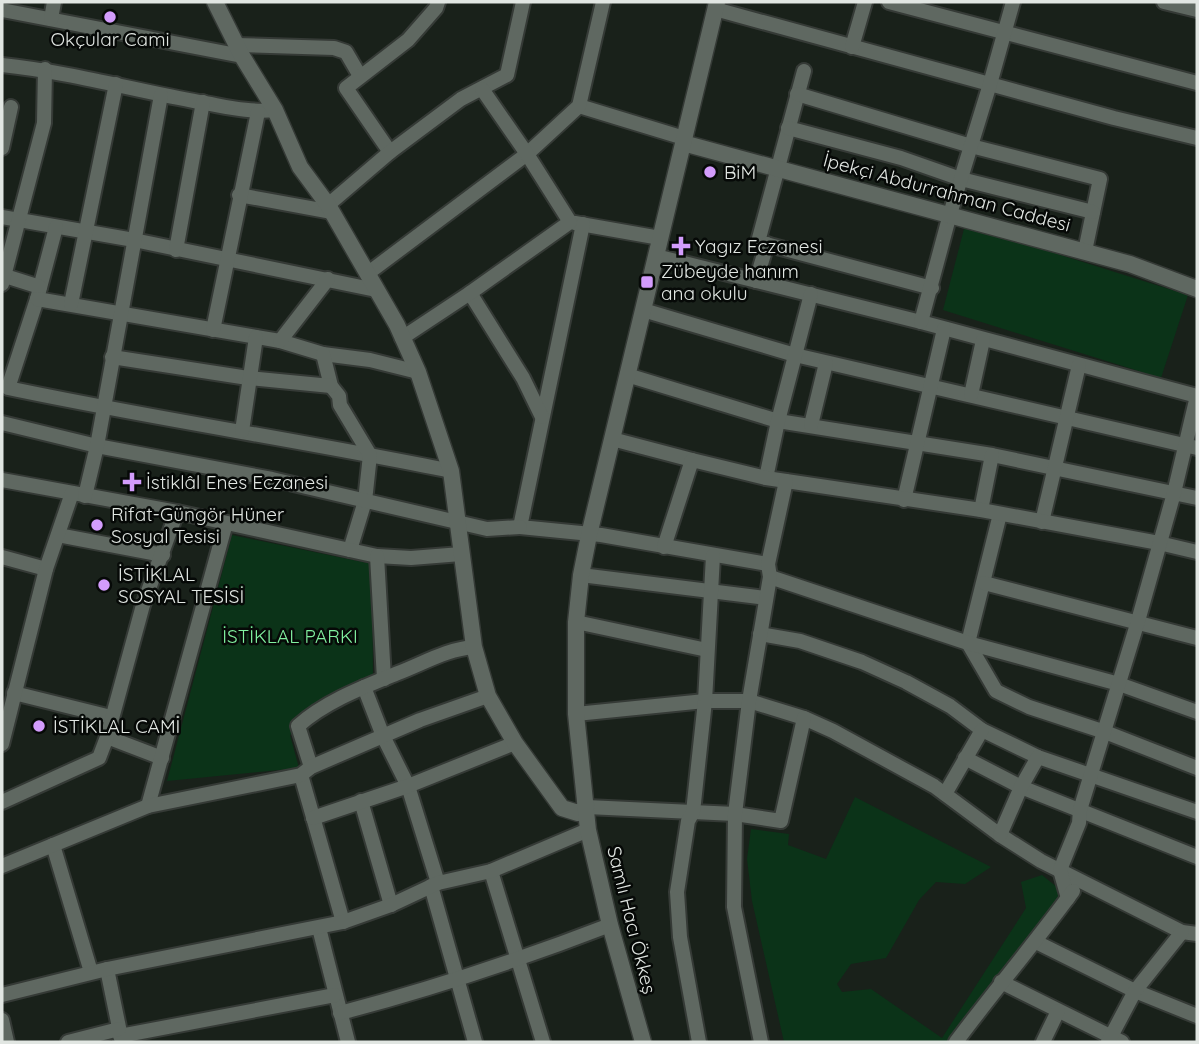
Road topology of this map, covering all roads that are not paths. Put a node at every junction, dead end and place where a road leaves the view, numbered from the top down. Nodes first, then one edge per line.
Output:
1 (54, 2) edge
2 (215, 2) edge
3 (438, 2) edge
4 (523, 2) edge
5 (603, 2) edge
6 (865, 2) edge
7 (889, 2) edge
8 (1013, 2) edge
9 (1164, 2) edge
10 (716, 6) edge
11 (1188, 6) edge
12 (2, 10) edge
13 (51, 19) junction
14 (1005, 32) junction
15 (852, 47) junction
16 (239, 50) junction
17 (2, 65) edge
18 (45, 69) junction
19 (804, 71) dead end
20 (360, 76) junction
21 (1197, 83) edge
22 (116, 84) junction
23 (990, 84) junction
24 (482, 89) junction
25 (797, 94) junction
26 (161, 95) junction
27 (203, 102) junction
28 (579, 106) junction
29 (11, 107) dead end
30 (266, 111) junction
31 (788, 128) junction
32 (1197, 138) edge
33 (684, 140) junction
34 (971, 146) junction
35 (2, 148) edge
36 (390, 152) junction
37 (527, 153) junction
38 (778, 167) junction
39 (961, 179) junction
40 (239, 195) junction
41 (330, 208) junction
42 (1093, 212) junction
43 (950, 214) junction
44 (2, 216) edge
45 (19, 220) junction
46 (576, 223) junction
47 (56, 227) junction
48 (87, 232) junction
49 (660, 238) junction
50 (134, 240) junction
51 (767, 244) junction
52 (176, 250) junction
53 (1085, 251) junction
54 (656, 256) junction
55 (226, 261) junction
56 (367, 274) junction
57 (3, 278) edge
58 (328, 279) junction
59 (756, 281) junction
60 (932, 288) junction
61 (1197, 289) edge
62 (376, 290) junction
63 (38, 293) junction
64 (470, 293) junction
65 (811, 294) junction
66 (71, 304) junction
67 (643, 310) junction
68 (120, 314) junction
69 (922, 322) junction
70 (944, 329) junction
71 (213, 330) junction
72 (256, 337) junction
73 (402, 338) junction
74 (984, 340) junction
75 (279, 341) junction
76 (323, 354) junction
77 (795, 355) junction
78 (112, 357) junction
79 (827, 363) junction
80 (1079, 365) junction
81 (418, 372) junction
82 (627, 375) junction
83 (248, 378) junction
84 (331, 386) junction
85 (931, 386) junction
86 (5, 387) edge
87 (971, 395) junction
88 (1197, 396) edge
89 (103, 408) junction
90 (542, 417) junction
91 (1069, 417) junction
92 (778, 421) junction
93 (2, 423) edge
94 (811, 425) junction
95 (242, 431) junction
96 (612, 439) junction
97 (918, 442) junction
98 (97, 446) junction
99 (1191, 446) edge
100 (370, 454) junction
101 (992, 455) junction
102 (692, 460) junction
103 (1055, 468) junction
104 (451, 471) junction
105 (766, 478) junction
106 (2, 480) edge
107 (786, 481) junction
108 (1174, 493) junction
109 (79, 495) junction
110 (1197, 498) edge
111 (904, 500) junction
112 (365, 501) junction
113 (981, 510) junction
114 (177, 512) junction
115 (1000, 514) junction
116 (458, 522) junction
117 (1042, 522) junction
118 (226, 523) junction
119 (520, 527) junction
120 (58, 535) junction
121 (589, 535) junction
122 (1159, 543) junction
123 (664, 547) junction
124 (350, 550) junction
125 (1197, 552) edge
126 (461, 554) junction
127 (163, 555) junction
128 (377, 556) junction
129 (713, 556) junction
130 (2, 557) edge
131 (46, 569) junction
132 (769, 570) junction
133 (581, 575) junction
134 (984, 583) junction
135 (710, 590) junction
136 (766, 598) junction
137 (1138, 621) junction
138 (576, 622) junction
139 (760, 634) junction
140 (1197, 638) edge
141 (968, 643) junction
142 (474, 647) junction
143 (707, 650) junction
144 (384, 679) junction
145 (1119, 684) junction
146 (364, 687) junction
147 (14, 693) junction
148 (488, 696) junction
149 (705, 701) junction
150 (749, 701) junction
151 (6, 710) edge
152 (1197, 712) edge
153 (576, 714) junction
154 (111, 717) junction
155 (804, 718) junction
156 (982, 730) junction
157 (1105, 732) junction
158 (383, 736) junction
159 (107, 737) junction
160 (515, 743) junction
161 (2, 744) edge
162 (1038, 757) junction
163 (162, 758) junction
164 (965, 758) junction
165 (1197, 768) edge
166 (306, 771) junction
167 (1091, 774) junction
168 (408, 786) junction
169 (1021, 788) junction
170 (945, 794) junction
171 (2, 802) edge
172 (361, 802) junction
173 (148, 806) junction
174 (587, 807) junction
175 (1080, 810) junction
176 (693, 812) junction
177 (1197, 812) edge
178 (735, 814) junction
179 (313, 818) junction
180 (588, 830) junction
181 (1000, 835) junction
182 (53, 845) junction
183 (1197, 857) edge
184 (2, 866) edge
185 (1060, 870) junction
186 (491, 871) junction
187 (1080, 881) junction
188 (434, 885) junction
189 (1068, 898) junction
190 (391, 905) junction
191 (343, 922) junction
192 (610, 925) junction
193 (318, 928) junction
194 (1190, 933) edge
195 (1037, 942) junction
196 (519, 960) junction
197 (107, 969) junction
198 (91, 972) junction
199 (457, 978) junction
200 (1001, 982) junction
201 (1135, 991) junction
202 (2, 995) edge
203 (335, 995) junction
204 (1058, 1011) junction
205 (340, 1013) junction
206 (1197, 1016) edge
207 (2, 1020) edge
208 (120, 1035) edge
209 (1114, 1040) edge
210 (7, 1042) edge
211 (68, 1042) edge
212 (348, 1042) edge
213 (475, 1042) edge
214 (543, 1042) edge
215 (643, 1042) edge
216 (699, 1042) edge
217 (761, 1042) edge
218 (956, 1042) edge
219 (1043, 1042) edge

1 - 13 street
2 - 16 street
3 - 20 street
4 - 24 street
5 - 28 street
6 - 15 street
7 - 14 street
8 - 14 street
9 - 11 street
10 - 15 street
10 - 33 street, Samlı Hacı Ökkeş
12 - 13 street
13 - 16 street
14 - 21 street
14 - 23 street
15 - 23 street
16 - 20 street
16 - 30 street
17 - 18 street
18 - 22 street
18 - 45 street
19 - 25 street
20 - 36 street
22 - 26 street
22 - 48 street
23 - 32 street
23 - 34 street
24 - 36 street
24 - 37 street
25 - 31 street
25 - 34 street
26 - 27 street
26 - 50 street
27 - 30 street
27 - 52 street
28 - 33 street
28 - 37 street
29 - 35 street
30 - 40 street
30 - 41 street
31 - 38 street
31 - 39 street
33 - 38 street, İpekçi Abdurrahman Caddesi
33 - 49 street, Samlı Hacı Ökkeş
34 - 39 street
34 - 42 street
36 - 41 street
37 - 46 street
37 - 56 street
38 - 43 street, İpekçi Abdurrahman Caddesi
38 - 51 street
39 - 42 street
39 - 43 street
40 - 41 street
40 - 55 street
41 - 56 street
42 - 53 street
43 - 53 street, İpekçi Abdurrahman Caddesi
43 - 60 street
44 - 45 street
45 - 47 street
45 - 57 street
46 - 49 street
46 - 64 street
46 - 90 street
47 - 48 street
47 - 63 street
48 - 50 street
48 - 66 street
49 - 54 street, Samlı Hacı Ökkeş
50 - 52 street
50 - 68 street
51 - 59 street
51 - 60 street
52 - 55 street
53 - 61 street, İpekçi Abdurrahman Caddesi
54 - 59 street
54 - 67 street, Samlı Hacı Ökkeş
55 - 58 street
55 - 71 street
56 - 62 street
57 - 63 street
58 - 62 street
58 - 75 street
59 - 65 street
60 - 69 street
62 - 73 street
63 - 66 street
63 - 86 street
64 - 73 street
64 - 90 street
65 - 69 street
65 - 77 street
66 - 68 street
67 - 77 street
67 - 82 street, Samlı Hacı Ökkeş
68 - 71 street
68 - 78 street
69 - 70 street
70 - 74 street
70 - 85 street
71 - 72 street
72 - 75 street
72 - 83 street
73 - 81 street
74 - 80 street
74 - 87 street
75 - 76 street
76 - 81 street
76 - 84 street
77 - 79 street
77 - 92 street
78 - 83 street
78 - 89 street
79 - 85 street
79 - 94 street
80 - 88 street
80 - 91 street
81 - 104 street
82 - 92 street
82 - 96 street, Samlı Hacı Ökkeş
83 - 84 street
83 - 95 street
84 - 100 street
85 - 87 street
85 - 97 street
86 - 89 street
87 - 91 street
88 - 99 street
89 - 95 street
89 - 98 street
90 - 119 street
91 - 99 street
91 - 103 street
92 - 94 street
92 - 105 street
93 - 98 street
94 - 97 street
95 - 100 street
96 - 102 street
96 - 121 street, Samlı Hacı Ökkeş
97 - 101 street
97 - 111 street
98 - 109 street
98 - 112 street
99 - 108 street
100 - 104 street
100 - 112 street
101 - 103 street
101 - 113 street
102 - 105 street
102 - 123 street
103 - 108 street
103 - 117 street
104 - 116 street
105 - 107 street
106 - 109 street
107 - 111 street
107 - 132 street
108 - 110 street
108 - 122 street
109 - 114 street
109 - 120 street
111 - 113 street
112 - 116 street
112 - 124 street
113 - 115 street
114 - 118 street
114 - 127 street
115 - 117 street
115 - 134 street
116 - 119 street
116 - 126 street
117 - 122 street
118 - 124 street
118 - 163 street
119 - 121 street
120 - 127 street
120 - 131 street
121 - 123 street
121 - 133 street, Samlı Hacı Ökkeş
122 - 125 street
122 - 137 street
123 - 129 street
124 - 128 street
126 - 128 street
126 - 142 street
127 - 154 street
128 - 144 street
129 - 132 street
129 - 135 street
130 - 131 street
131 - 147 street
132 - 136 street
132 - 141 street
133 - 135 street
133 - 138 street, Samlı Hacı Ökkeş
134 - 137 street
134 - 141 street
135 - 136 street
135 - 143 street
136 - 139 street
137 - 140 street
137 - 145 street
138 - 143 street
138 - 153 street, Samlı Hacı Ökkeş
139 - 150 street
139 - 156 street
141 - 145 street
141 - 157 street
142 - 144 street
142 - 148 street
143 - 149 street
144 - 146 street
145 - 152 street
145 - 157 street
146 - 158 street
146 - 166 street
147 - 151 street
147 - 154 street
148 - 158 street
148 - 160 street
149 - 150 street
149 - 153 street
149 - 176 street
150 - 155 street
150 - 178 street
151 - 161 street
153 - 174 street, Samlı Hacı Ökkeş
154 - 159 street
155 - 170 street
155 - 178 street
156 - 162 street
156 - 164 street
157 - 165 street
157 - 167 street
158 - 166 street
158 - 168 street
159 - 163 street
159 - 171 street
160 - 168 street
160 - 174 street
162 - 167 street
162 - 169 street
163 - 173 street
164 - 169 street
164 - 170 street
166 - 173 street
166 - 179 street
167 - 175 street
167 - 177 street
168 - 172 street
168 - 188 street
169 - 175 street
169 - 181 street
170 - 181 street
172 - 179 street
172 - 190 street
173 - 182 street
174 - 176 street
174 - 180 street, Samlı Hacı Ökkeş
175 - 183 street
175 - 185 street
176 - 178 street
176 - 216 street
178 - 217 street
179 - 191 street
180 - 186 street
180 - 192 street, Samlı Hacı Ökkeş
181 - 185 street
182 - 184 street
182 - 198 street
185 - 187 street
185 - 189 street
186 - 188 street
186 - 196 street
187 - 189 street
187 - 194 street
188 - 190 street
188 - 199 street
189 - 195 street
190 - 191 street
191 - 193 street
192 - 196 street
192 - 215 street, Samlı Hacı Ökkeş
193 - 197 street
193 - 203 street
194 - 201 street
195 - 200 street
195 - 201 street
196 - 199 street
196 - 214 street
197 - 198 street
197 - 208 street
198 - 202 street
199 - 205 street
199 - 213 street
200 - 204 street
200 - 218 street
201 - 206 street
201 - 209 street
203 - 205 street
203 - 208 street
204 - 209 street
204 - 219 street
205 - 212 street
207 - 210 street
208 - 211 street

